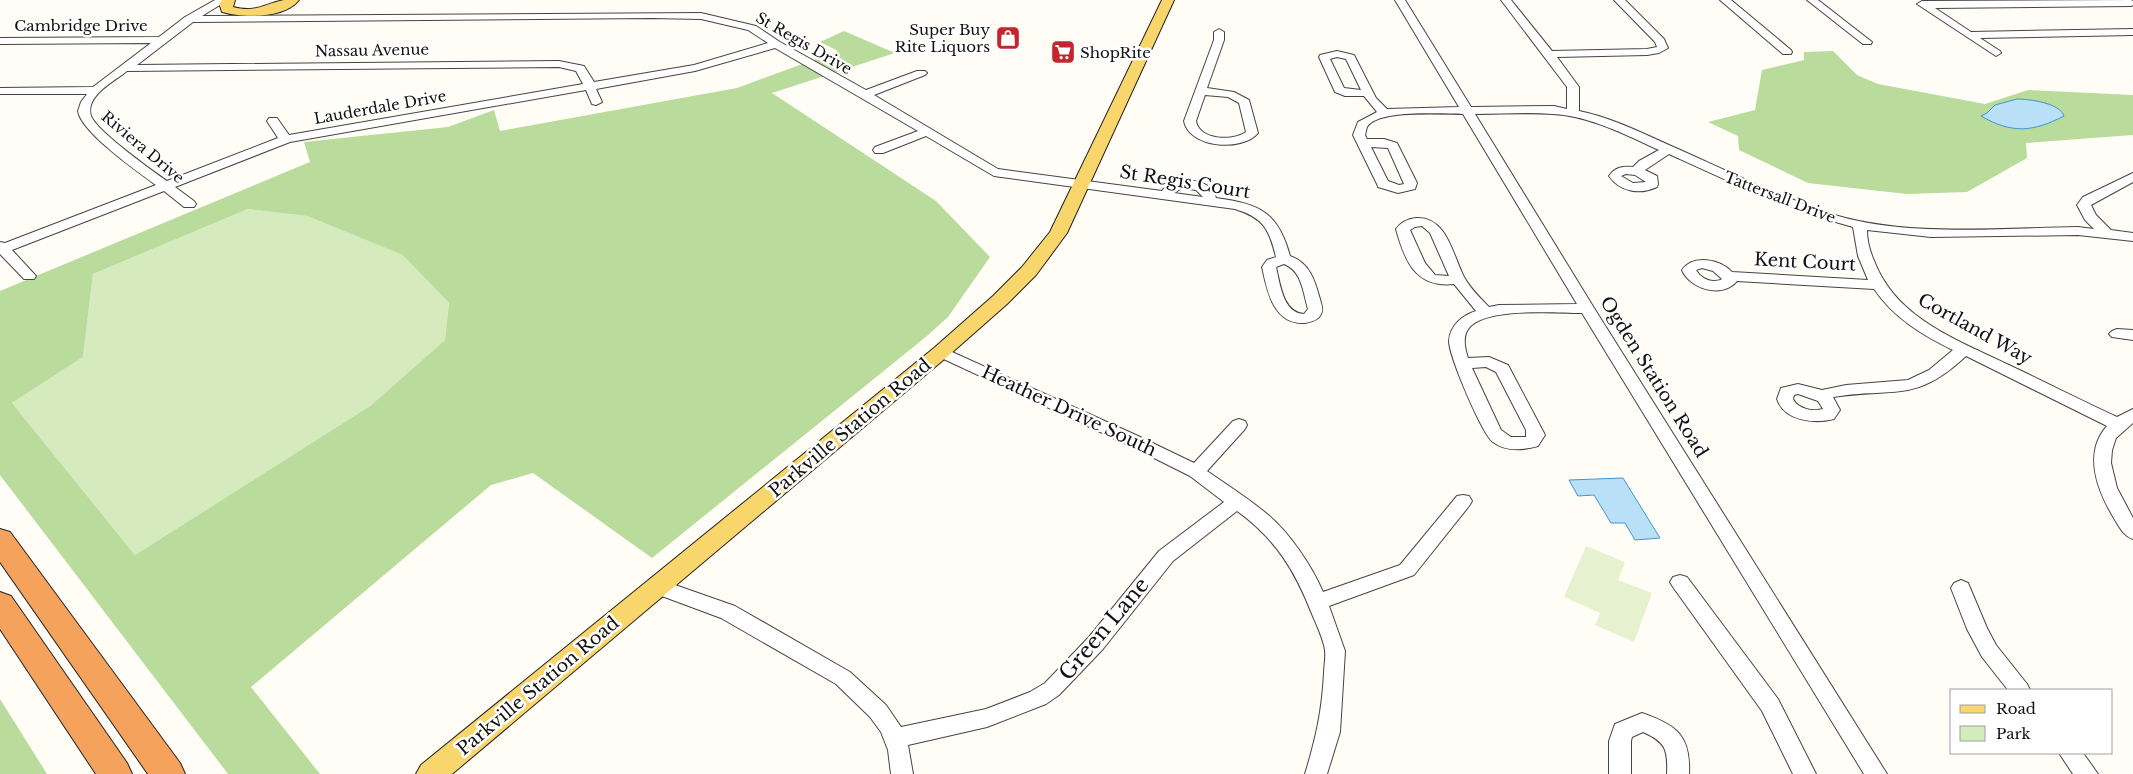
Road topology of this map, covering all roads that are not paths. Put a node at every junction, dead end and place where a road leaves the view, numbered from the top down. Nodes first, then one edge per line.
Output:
1 (223, 0) edge
2 (229, 0) edge
3 (293, 0) edge
4 (1168, 0) edge
5 (1400, 0) edge
6 (1506, 0) edge
7 (1619, 0) edge
8 (1725, 0) edge
9 (1812, 0) edge
10 (1920, 2) edge
11 (2130, 2) edge
12 (189, 20) junction
13 (1219, 32) dead end
14 (2133, 32) edge
15 (1969, 35) junction
16 (162, 40) junction
17 (0, 41) edge
18 (1867, 42) dead end
19 (776, 44) junction
20 (1660, 50) joint
21 (1787, 52) dead end
22 (1996, 53) dead end
23 (1549, 54) junction
24 (125, 68) junction
25 (921, 73) dead end
26 (589, 86) junction
27 (96, 90) junction
28 (0, 91) edge
29 (1202, 91) junction
30 (1367, 93) dead end
31 (865, 94) junction
32 (596, 102) dead end
33 (1467, 110) junction
34 (1384, 113) junction
35 (1573, 113) junction
36 (273, 121) dead end
37 (926, 132) junction
38 (287, 139) junction
39 (1364, 143) dead end
40 (879, 150) dead end
41 (1668, 150) junction
42 (1636, 171) dead end
43 (2133, 177) edge
44 (1081, 185) junction
45 (165, 186) junction
46 (189, 204) dead end
47 (1860, 225) junction
48 (2106, 233) junction
49 (2133, 237) edge
50 (2, 247) edge
51 (1284, 259) dead end
52 (29, 276) dead end
53 (1729, 276) dead end
54 (1458, 279) junction
55 (1878, 285) junction
56 (1587, 308) junction
57 (1486, 312) junction
58 (2117, 334) dead end
59 (2133, 335) edge
60 (1964, 350) junction
61 (941, 352) junction
62 (1462, 363) junction
63 (1820, 396) dead end
64 (2126, 420) edge
65 (1239, 425) dead end
66 (1196, 472) junction
67 (1238, 501) junction
68 (1463, 502) dead end
69 (2133, 532) edge
70 (0, 540) edge
71 (1680, 582) dead end
72 (658, 587) junction
73 (1961, 588) dead end
74 (1317, 602) junction
75 (0, 604) edge
76 (2019, 689) edge
77 (894, 738) junction
78 (2071, 754) edge
79 (115, 774) edge
80 (168, 774) edge
81 (431, 774) edge
82 (902, 774) edge
83 (1316, 774) edge
84 (1620, 774) edge
85 (1678, 774) edge
86 (1805, 774) edge
87 (1876, 774) edge
88 (2087, 774) edge

1 - 12 street, Riviera Drive
2 - 3 main road
4 - 44 main road, Parkville Station Road
5 - 33 street, Ogden Station Road
6 - 23 street
7 - 20 street
8 - 21 street
9 - 18 street
10 - 11 street
10 - 15 street
12 - 16 street, Riviera Drive
12 - 19 street, St Regis Drive
13 - 29 street
14 - 15 street
15 - 22 street
16 - 17 street, Cambridge Drive
16 - 24 street, Riviera Drive
19 - 26 street, Lauderdale Drive
19 - 31 street, St Regis Drive
20 - 23 street
23 - 35 street
24 - 26 street, Nassau Avenue
24 - 27 street, Riviera Drive
25 - 31 street
26 - 32 street, Nassau Avenue
26 - 38 street, Lauderdale Drive
27 - 28 street
27 - 45 street, Riviera Drive
29 - 29 street
30 - 34 street
31 - 37 street, St Regis Drive
33 - 34 street, Tattersall Drive
33 - 35 street, Tattersall Drive
33 - 56 street, Ogden Station Road
34 - 39 street
35 - 41 street, Tattersall Drive
36 - 38 street
37 - 40 street
37 - 44 street, St Regis Drive
38 - 45 street, Lauderdale Drive
41 - 42 street
41 - 47 street, Tattersall Drive
43 - 48 street
44 - 51 street, St Regis Court
44 - 61 main road, Parkville Station Road
45 - 46 street, Riviera Drive
45 - 50 street, Lauderdale Drive
47 - 48 street, Tattersall Drive
47 - 55 street, Cortland Way
48 - 49 street, Tattersall Drive
50 - 52 street
53 - 55 street, Kent Court
54 - 54 street
54 - 57 street
55 - 60 street, Cortland Way
56 - 57 street
56 - 87 street, Ogden Station Road
57 - 62 street
58 - 59 street
60 - 63 street
60 - 64 street, Cortland Way
61 - 66 street, Heather Drive South
61 - 72 main road, Parkville Station Road
62 - 62 street
64 - 69 street
65 - 66 street
66 - 67 street, Heather Drive South
67 - 74 street, Heather Drive South
67 - 77 street, Green Lane
68 - 74 street
70 - 80 highway
71 - 86 street
72 - 77 street
72 - 81 main road, Parkville Station Road
73 - 76 street
74 - 83 street, Heather Drive South
75 - 79 highway
77 - 82 street
78 - 88 street
84 - 85 street

